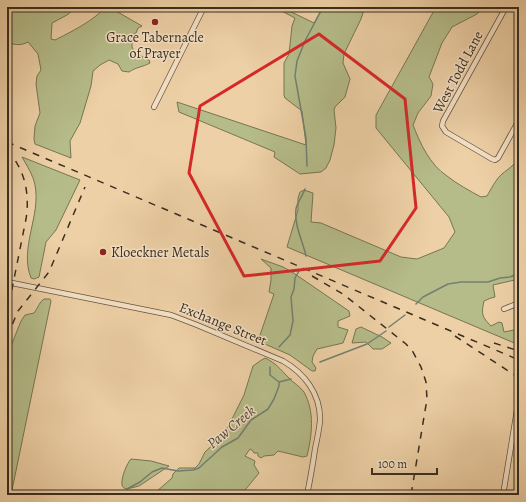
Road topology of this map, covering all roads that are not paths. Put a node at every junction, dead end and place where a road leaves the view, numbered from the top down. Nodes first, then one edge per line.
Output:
1 (204, 7) edge
2 (506, 7) edge
3 (154, 107) dead end
4 (519, 120) edge
5 (7, 282) edge
6 (519, 303) edge
7 (504, 309) dead end
8 (519, 398) edge
9 (307, 495) edge
10 (502, 495) edge

1 - 3 street
2 - 4 street, West Todd Lane
5 - 9 street, Exchange Street
6 - 7 street
8 - 10 street

